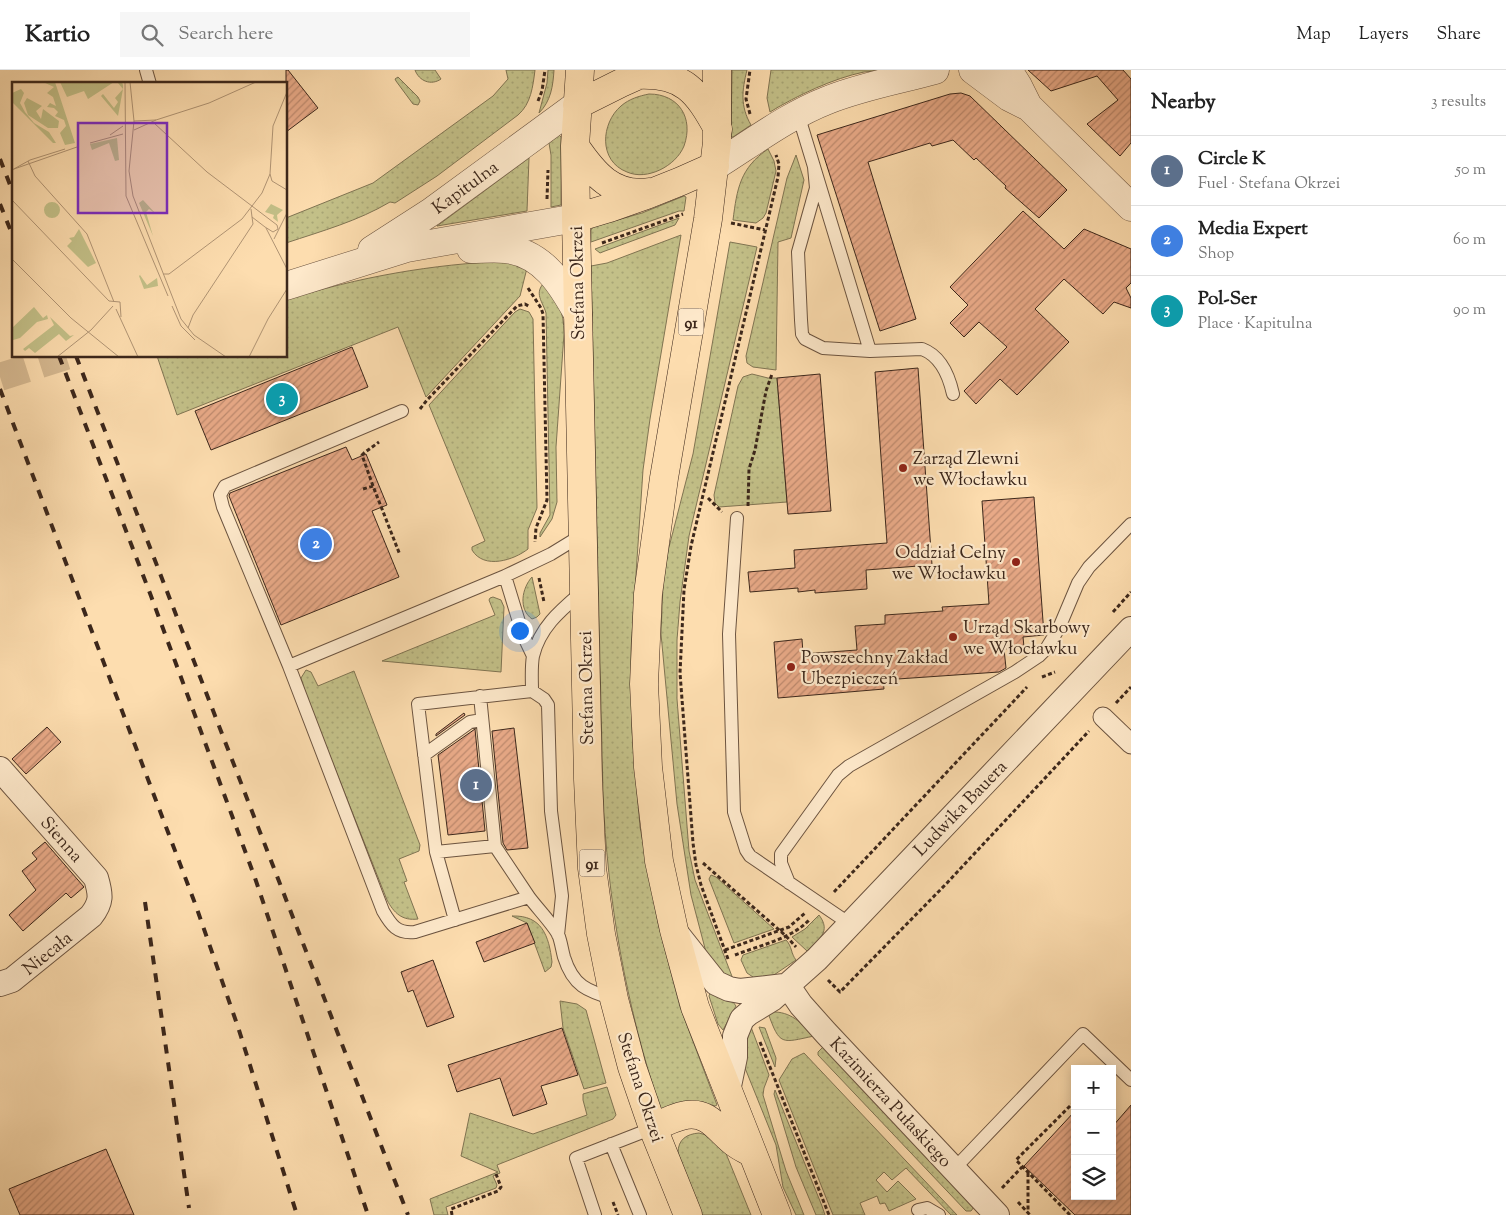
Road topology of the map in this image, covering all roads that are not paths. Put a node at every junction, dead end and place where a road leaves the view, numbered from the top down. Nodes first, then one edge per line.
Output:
1 (580, 70) edge
2 (717, 70) edge
3 (935, 70) edge
4 (972, 70) edge
5 (1008, 70) edge
6 (644, 73) edge
7 (577, 106) junction
8 (1029, 107) junction
9 (798, 114) junction
10 (718, 129) junction
11 (575, 146) junction
12 (715, 166) junction
13 (814, 166) junction
14 (666, 189) junction
15 (1131, 207) edge
16 (576, 218) junction
17 (407, 248) junction
18 (351, 265) junction
19 (288, 285) edge
20 (578, 314) junction
21 (870, 351) junction
22 (953, 394) dead end
23 (402, 411) dead end
24 (736, 522) road end
25 (1131, 524) edge
26 (582, 535) junction
27 (505, 576) junction
28 (584, 590) junction
29 (1131, 629) edge
30 (533, 656) junction
31 (289, 666) junction
32 (532, 691) junction
33 (480, 696) junction
34 (1103, 717) road end
35 (482, 720) junction
36 (1131, 744) edge
37 (424, 754) junction
38 (0, 769) edge
39 (495, 846) junction
40 (436, 852) junction
41 (789, 882) junction
42 (528, 897) junction
43 (91, 916) joint
44 (455, 920) junction
45 (850, 924) junction
46 (674, 930) junction
47 (558, 935) junction
48 (0, 984) edge
49 (788, 986) junction
50 (614, 999) junction
51 (1131, 1080) edge
52 (728, 1091) junction
53 (653, 1128) junction
54 (611, 1144) junction
55 (752, 1153) junction
56 (954, 1169) junction
57 (918, 1210) dead end
58 (595, 1215) edge
59 (640, 1215) edge
60 (688, 1215) edge
61 (777, 1215) edge
62 (939, 1215) edge
63 (997, 1215) edge

1 - 7 main road, 91
2 - 10 main road, 91
3 - 9 street
4 - 8 street
5 - 8 street
6 - 7 main road
6 - 10 main road
7 - 11 main road, 91
7 - 18 street, Kapitulna
8 - 15 street
9 - 12 street
9 - 13 lane
10 - 12 main road, 91
11 - 14 main road
11 - 16 main road, Stefana Okrzei / 91
12 - 14 main road
12 - 46 main road, 91
13 - 21 lane
13 - 21 lane
14 - 16 main road
16 - 17 street, Kapitulna
16 - 20 main road, Stefana Okrzei / 91
17 - 18 street, Kapitulna
17 - 20 street, Kapitulna
18 - 19 street, Kapitulna
20 - 26 main road, Stefana Okrzei / 91
21 - 22 lane
23 - 31 lane
24 - 41 lane
25 - 41 lane
26 - 27 lane
26 - 28 main road, Stefana Okrzei / 91
27 - 30 lane
27 - 31 lane
28 - 30 lane
28 - 50 main road, Stefana Okrzei / 91
29 - 45 street, Ludwika Bauera
30 - 32 lane
31 - 44 lane
32 - 33 lane
32 - 47 lane
33 - 35 lane
33 - 37 lane
34 - 36 street
35 - 37 lane
35 - 39 lane
37 - 40 lane
38 - 43 street, Sienna
39 - 40 lane
39 - 42 lane
40 - 44 lane
41 - 45 lane
42 - 44 lane
42 - 47 lane
43 - 48 street, Niecała
45 - 49 street, Ludwika Bauera
46 - 49 street
46 - 52 main road, 91
47 - 50 lane
49 - 52 street, Ludwika Bauera
49 - 56 street, Kazimierza Pułaskiego
50 - 53 main road, Stefana Okrzei / 91
51 - 56 lane
52 - 55 main road, 91
53 - 54 lane
53 - 55 main road
53 - 60 main road, Stefana Okrzei / 91
54 - 58 lane
54 - 59 lane
55 - 61 main road, 91
56 - 63 street, Kazimierza Pułaskiego
57 - 62 lane

